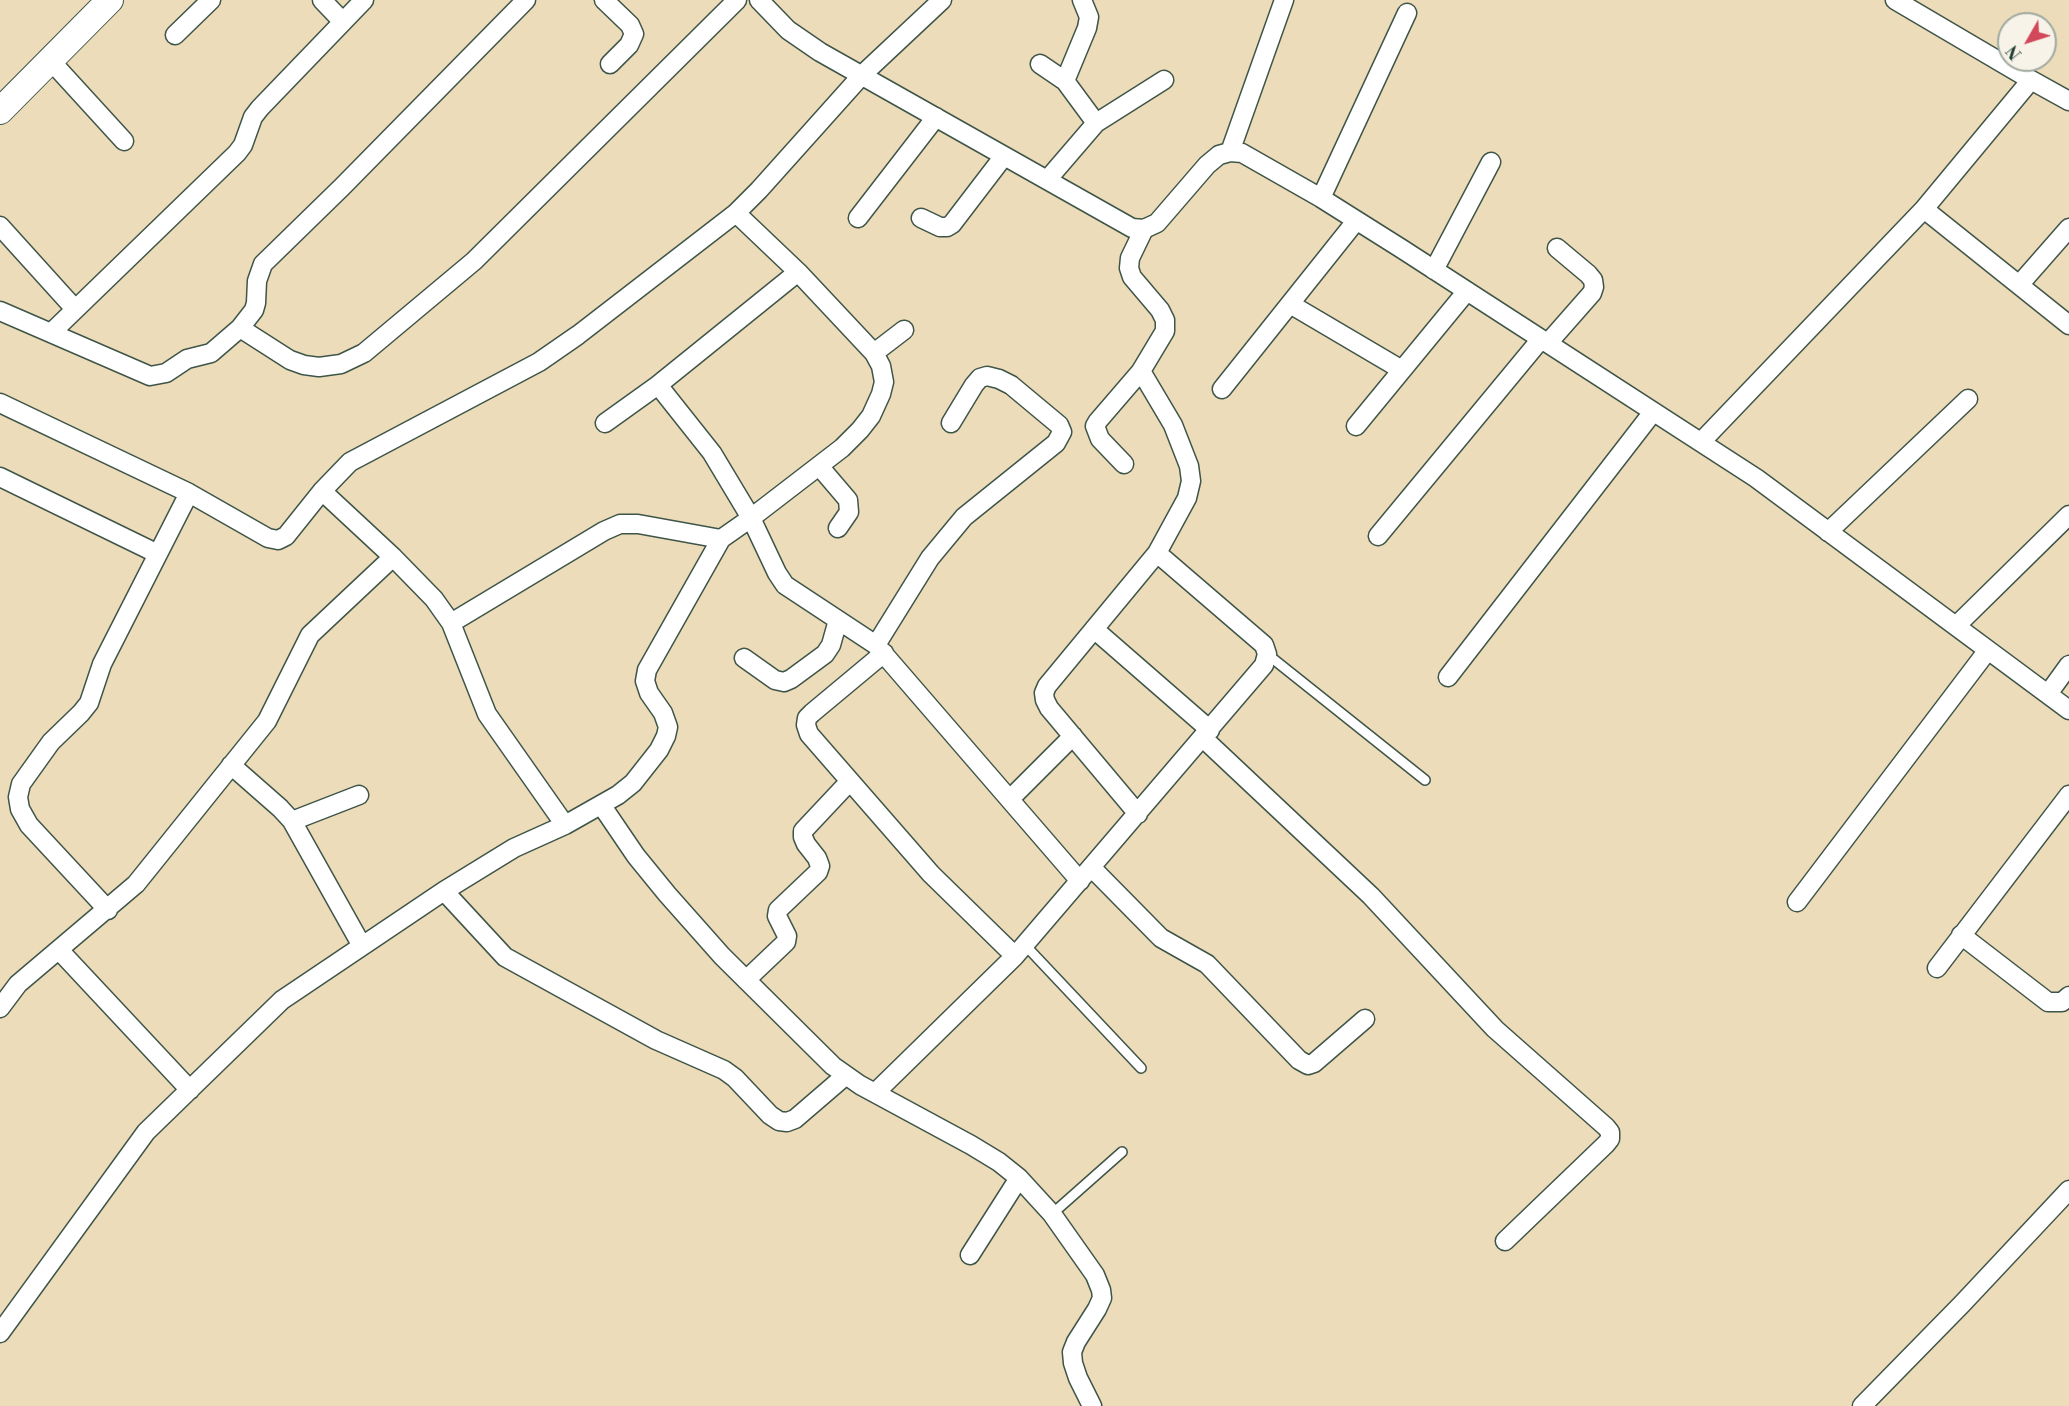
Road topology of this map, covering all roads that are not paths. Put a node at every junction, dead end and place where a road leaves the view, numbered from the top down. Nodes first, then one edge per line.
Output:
1 (110, 0) edge
2 (322, 0) edge
3 (364, 0) edge
4 (526, 0) edge
5 (604, 0) edge
6 (737, 0) edge
7 (759, 0) edge
8 (942, 0) edge
9 (1082, 0) edge
10 (1284, 0) edge
11 (1895, 0) edge
12 (202, 3) edge
13 (1407, 13) dead end
14 (343, 22) junction
15 (175, 35) dead end
16 (50, 60) junction
17 (610, 64) dead end
18 (1040, 64) dead end
19 (862, 75) junction
20 (1164, 80) dead end
21 (2031, 80) junction
22 (1065, 81) junction
23 (2069, 101) edge
24 (0, 111) edge
25 (936, 117) junction
26 (1096, 123) junction
27 (124, 141) dead end
28 (1230, 152) junction
29 (1004, 156) junction
30 (1491, 162) dead end
31 (1047, 180) junction
32 (1321, 198) junction
33 (1924, 208) junction
34 (736, 213) junction
35 (858, 218) dead end
36 (921, 218) dead end
37 (1356, 220) junction
38 (2069, 228) edge
39 (1144, 229) junction
40 (4, 238) edge
41 (1557, 248) dead end
42 (1434, 270) junction
43 (798, 272) junction
44 (2019, 285) junction
45 (1467, 291) junction
46 (1290, 304) junction
47 (75, 309) junction
48 (0, 311) edge
49 (2069, 325) edge
50 (240, 328) junction
51 (904, 330) dead end
52 (51, 333) junction
53 (1544, 341) junction
54 (874, 353) junction
55 (1402, 370) junction
56 (1141, 371) junction
57 (658, 385) junction
58 (1222, 390) dead end
59 (1968, 399) dead end
60 (0, 403) edge
61 (1653, 412) junction
62 (605, 423) dead end
63 (951, 423) dead end
64 (1356, 426) dead end
65 (1701, 442) junction
66 (1124, 464) dead end
67 (819, 466) junction
68 (0, 477) edge
69 (322, 491) junction
70 (189, 493) junction
71 (2069, 515) edge
72 (752, 519) junction
73 (838, 528) dead end
74 (1828, 532) junction
75 (1378, 536) dead end
76 (721, 539) junction
77 (1157, 553) junction
78 (158, 554) junction
79 (393, 557) junction
80 (838, 620) junction
81 (451, 623) junction
82 (1956, 626) junction
83 (1095, 629) junction
84 (880, 649) junction
85 (1988, 650) junction
86 (1267, 654) junction
87 (744, 658) dead end
88 (2069, 665) edge
89 (1448, 677) dead end
90 (2048, 694) junction
91 (2069, 710) edge
92 (1206, 734) junction
93 (1073, 736) junction
94 (231, 765) junction
95 (1425, 780) dead end
96 (850, 781) junction
97 (359, 795) dead end
98 (2069, 795) edge
99 (1010, 799) junction
100 (602, 806) junction
101 (1138, 814) junction
102 (292, 822) junction
103 (565, 825) junction
104 (1086, 875) junction
105 (444, 891) junction
106 (1797, 902) dead end
107 (108, 910) junction
108 (1961, 935) junction
109 (362, 946) junction
110 (59, 950) junction
111 (1020, 951) junction
112 (1937, 968) dead end
113 (746, 980) junction
114 (2069, 996) edge
115 (0, 1008) edge
116 (1365, 1019) dead end
117 (1141, 1068) dead end
118 (845, 1076) junction
119 (190, 1090) junction
120 (874, 1093) junction
121 (1122, 1152) dead end
122 (1019, 1178) junction
123 (2069, 1190) edge
124 (1052, 1214) junction
125 (1505, 1240) dead end
126 (970, 1255) dead end
127 (0, 1333) edge
128 (1092, 1406) edge
129 (1862, 1406) edge

1 - 16 street
2 - 14 street
3 - 14 street
4 - 50 street
5 - 17 street
6 - 50 street
7 - 19 street
8 - 19 street
9 - 22 street
10 - 28 street
11 - 21 street
12 - 15 street
13 - 32 street
14 - 47 street
16 - 24 street
16 - 27 street
18 - 22 street
19 - 25 street
19 - 34 street
20 - 26 street
21 - 23 street
21 - 33 street
22 - 26 street
25 - 29 street
25 - 35 street
26 - 31 street
28 - 32 street
28 - 39 street
29 - 31 street
29 - 36 street
30 - 42 street
31 - 39 street
32 - 37 street
33 - 44 street
33 - 65 street
34 - 43 street
34 - 69 street
37 - 42 street
37 - 46 street
38 - 44 street
39 - 56 street
40 - 47 street
41 - 53 street
42 - 45 street
43 - 54 street
43 - 57 street
44 - 49 street
45 - 53 street
45 - 55 street
46 - 55 street
46 - 58 street
47 - 52 street
48 - 52 street
50 - 52 street
51 - 54 street
53 - 61 street
53 - 75 street
54 - 67 street
55 - 64 street
56 - 66 street
56 - 77 street
57 - 62 street
57 - 72 street
59 - 74 street
60 - 70 street
61 - 65 street
61 - 89 street
63 - 84 street
65 - 74 street
67 - 72 street
67 - 73 street
68 - 78 street
69 - 70 street
69 - 79 street
70 - 78 street
71 - 82 street
72 - 76 street
72 - 80 street
74 - 82 street
76 - 81 street
76 - 100 street
77 - 83 street
77 - 86 street
78 - 107 street
79 - 81 street
79 - 94 street
80 - 84 street
80 - 87 street
81 - 103 street
82 - 85 street
83 - 92 street
83 - 93 street
84 - 96 street
84 - 99 street
85 - 90 street
85 - 106 street
86 - 92 street
86 - 95 lane
88 - 90 street
90 - 91 street
92 - 101 street
92 - 125 street
93 - 99 street
93 - 101 street
94 - 102 street
94 - 107 street
96 - 111 street
96 - 113 street
97 - 102 street
98 - 108 street
99 - 104 street
100 - 103 street
100 - 113 street
101 - 104 street
102 - 109 street
103 - 105 street
104 - 111 street
104 - 116 street
105 - 109 street
105 - 118 street
107 - 110 street
108 - 112 street
108 - 114 street
109 - 119 street
110 - 115 street
110 - 119 street
111 - 117 lane
111 - 120 street
113 - 118 street
118 - 120 street
119 - 127 street
120 - 122 street
121 - 124 lane
122 - 124 street
122 - 126 street
123 - 129 street
124 - 128 street

